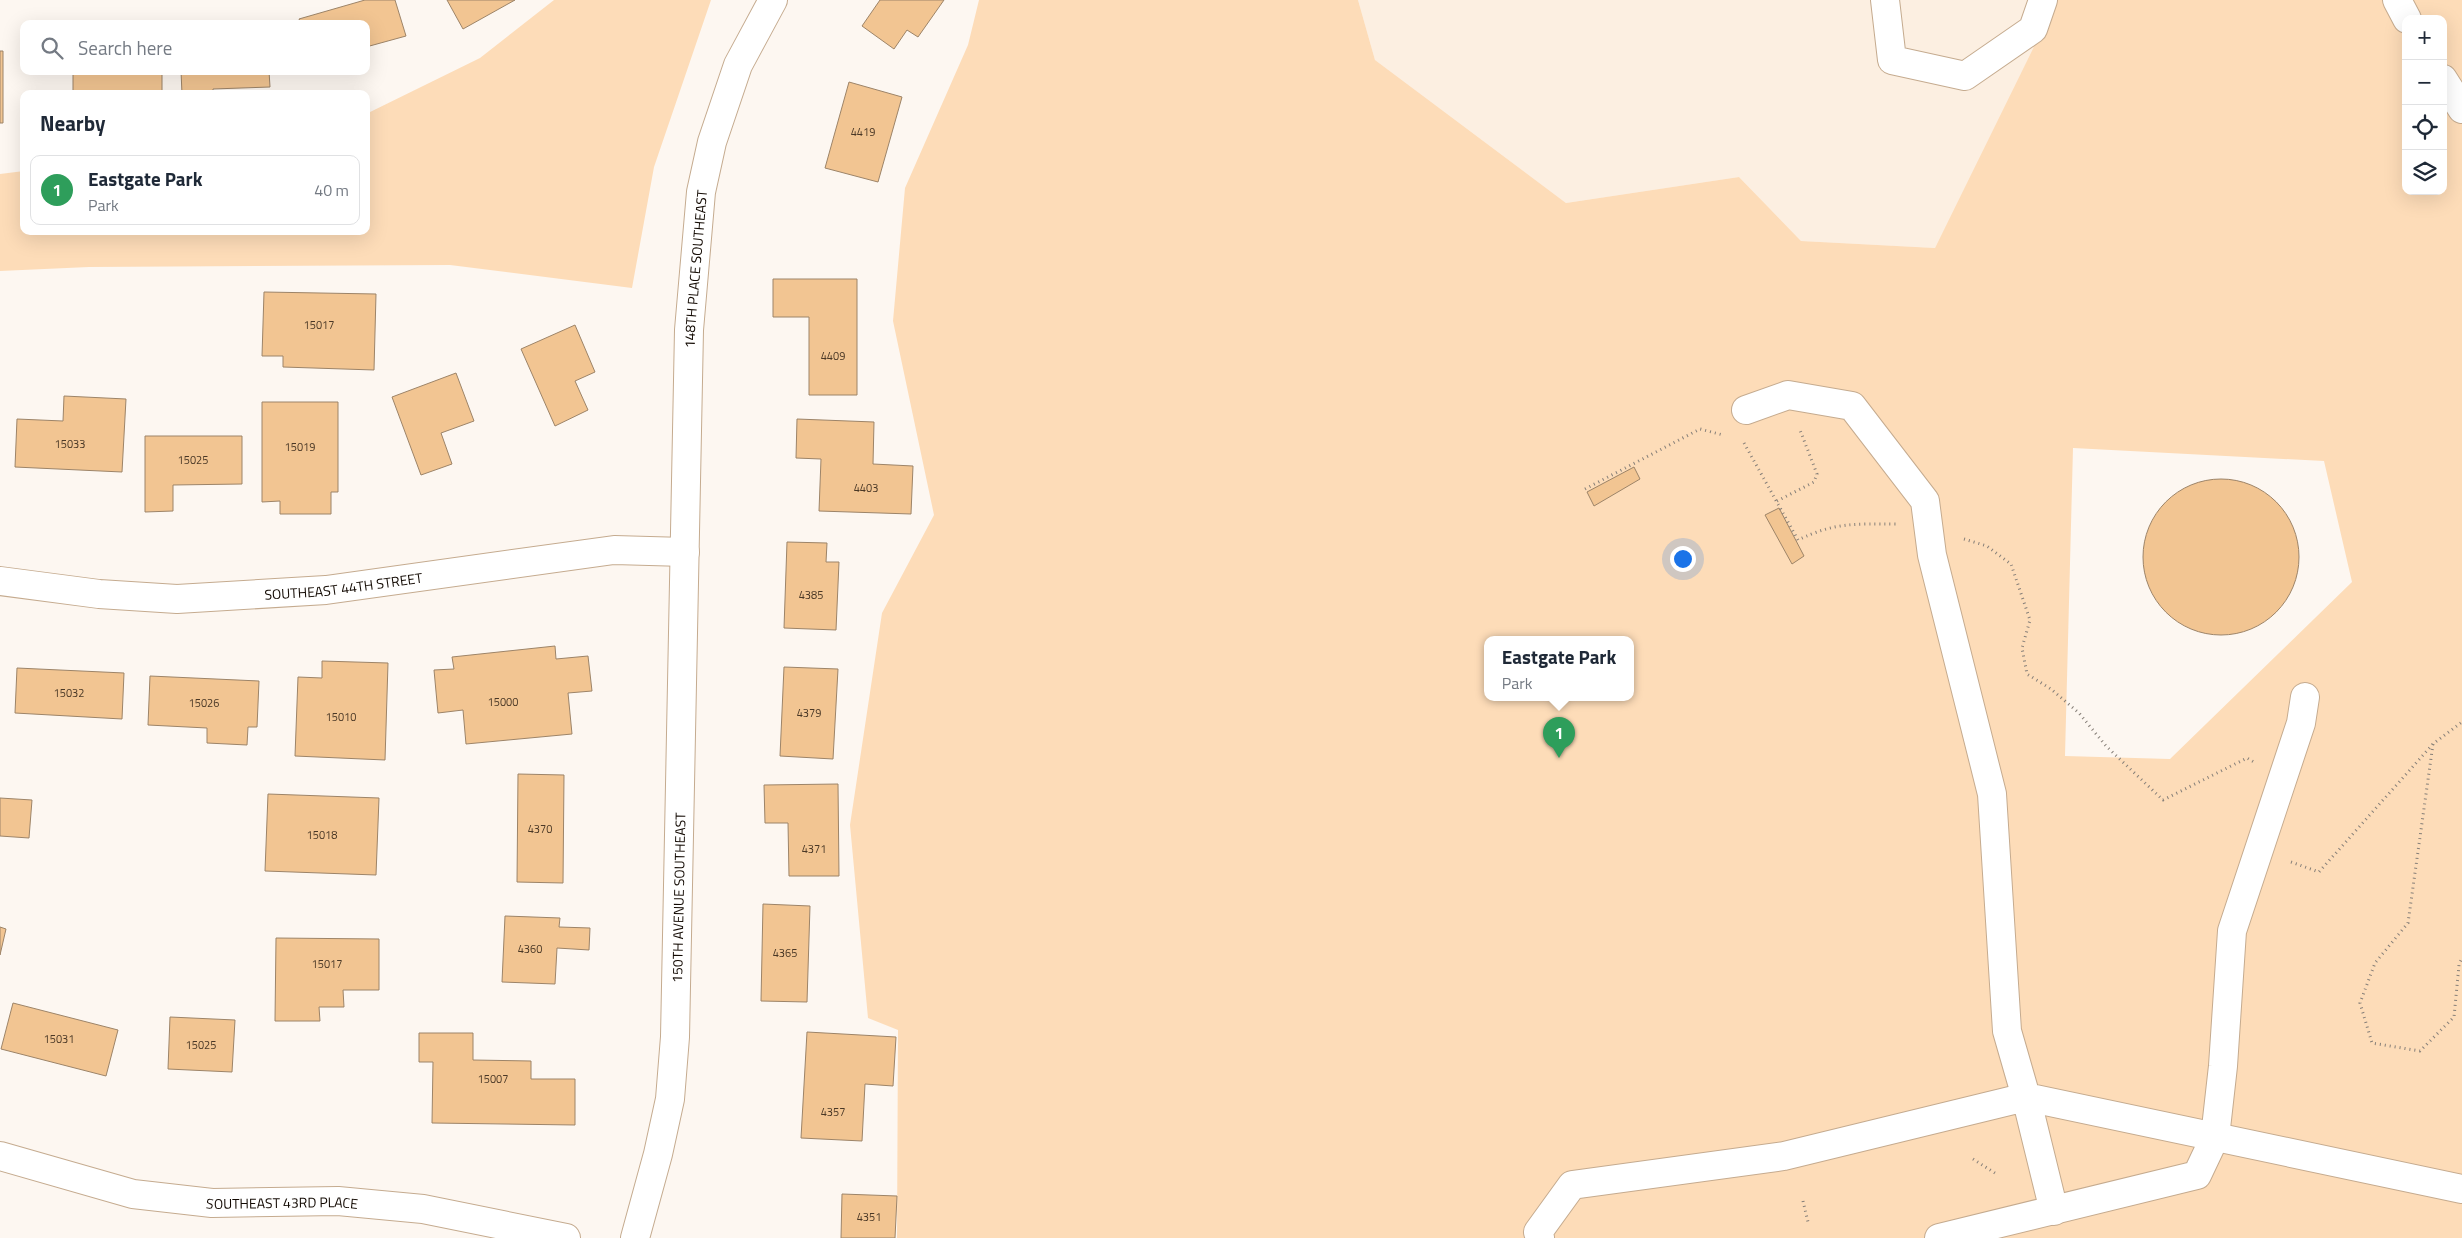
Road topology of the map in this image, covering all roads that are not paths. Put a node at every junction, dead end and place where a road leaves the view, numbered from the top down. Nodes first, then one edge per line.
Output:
1 (773, 0) edge
2 (1885, 0) edge
3 (2043, 0) edge
4 (2397, 0) edge
5 (2405, 15) edge
6 (2447, 85) edge
7 (2462, 109) edge
8 (1746, 410) dead end
9 (685, 552) junction
10 (0, 581) edge
11 (2305, 697) dead end
12 (2026, 1097) junction
13 (2215, 1137) junction
14 (0, 1156) edge
15 (2462, 1189) edge
16 (2054, 1211) junction
17 (566, 1238) edge
18 (635, 1238) edge
19 (1540, 1238) edge
20 (1939, 1238) edge

1 - 9 street, 148TH PLACE SOUTHEAST
2 - 3 street
4 - 5 street
6 - 7 street
8 - 12 street
9 - 10 street, SOUTHEAST 44TH STREET
9 - 18 street, 150TH AVENUE SOUTHEAST
11 - 13 street
12 - 13 street
12 - 16 street
12 - 19 street
13 - 15 street
13 - 16 street
14 - 17 street, SOUTHEAST 43RD PLACE
16 - 20 street

